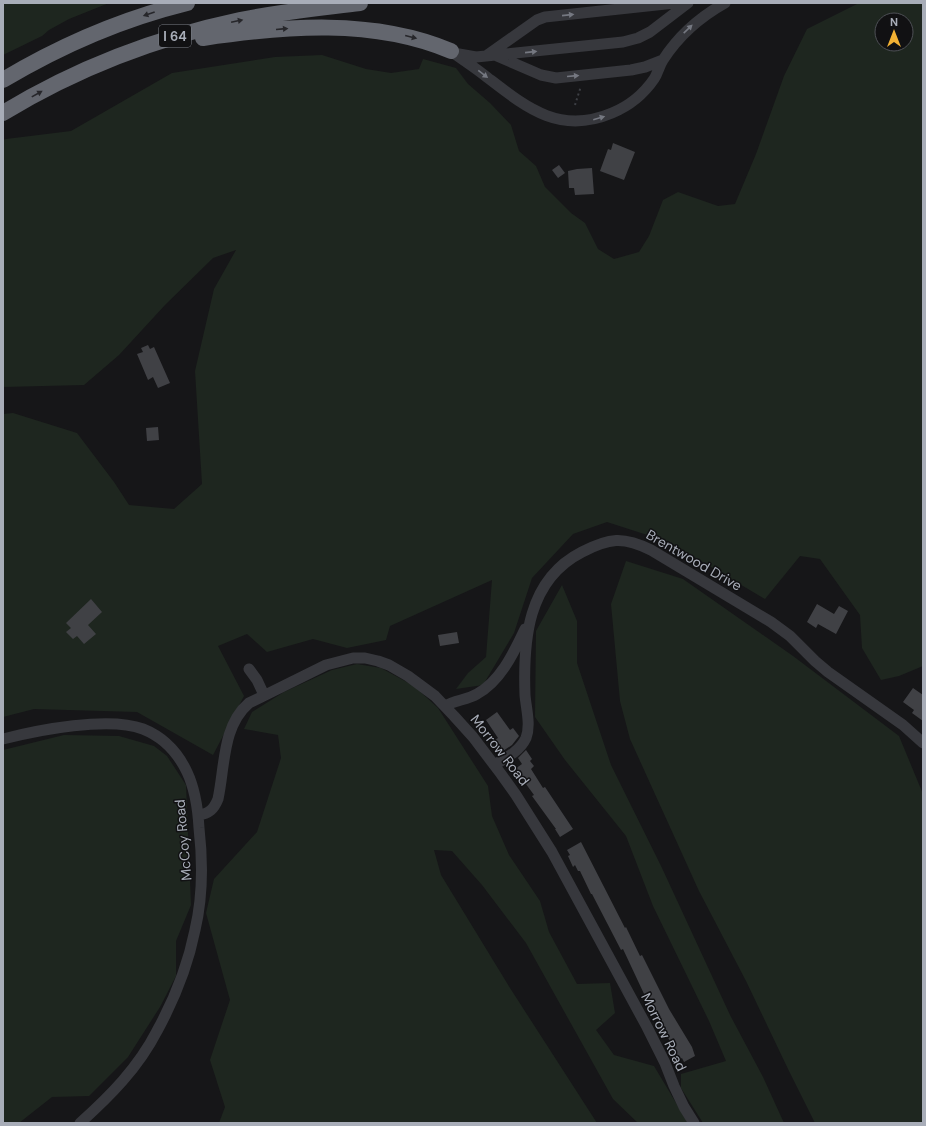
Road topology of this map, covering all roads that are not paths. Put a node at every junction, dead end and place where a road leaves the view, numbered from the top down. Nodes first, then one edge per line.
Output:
1 (187, 3) edge
2 (360, 3) edge
3 (675, 3) edge
4 (688, 3) edge
5 (725, 3) edge
6 (146, 45) junction
7 (451, 51) junction
8 (491, 56) junction
9 (663, 60) junction
10 (3, 80) edge
11 (3, 113) edge
12 (529, 622) junction
13 (249, 669) dead end
14 (264, 695) junction
15 (445, 706) junction
16 (3, 739) edge
17 (923, 743) edge
18 (494, 765) junction
19 (198, 816) junction
20 (80, 1123) edge
21 (694, 1123) edge

1 -> 10 highway, I 64
6 -> 2 highway, I 64
8 -> 3 street
8 -> 4 street
9 -> 5 street
6 -> 7 highway
11 -> 6 highway, I 64
7 - 8 street
7 -> 9 street
8 -> 9 street
12 - 15 street
12 - 17 street, Brentwood Drive
12 - 18 street, Brentwood Drive
13 - 14 street
14 - 15 street, Morrow Road
14 - 19 street, Morrow Road
15 - 18 street, Morrow Road
16 - 19 street, McCoy Road
18 - 21 street, Morrow Road
19 - 20 street, McCoy Road

